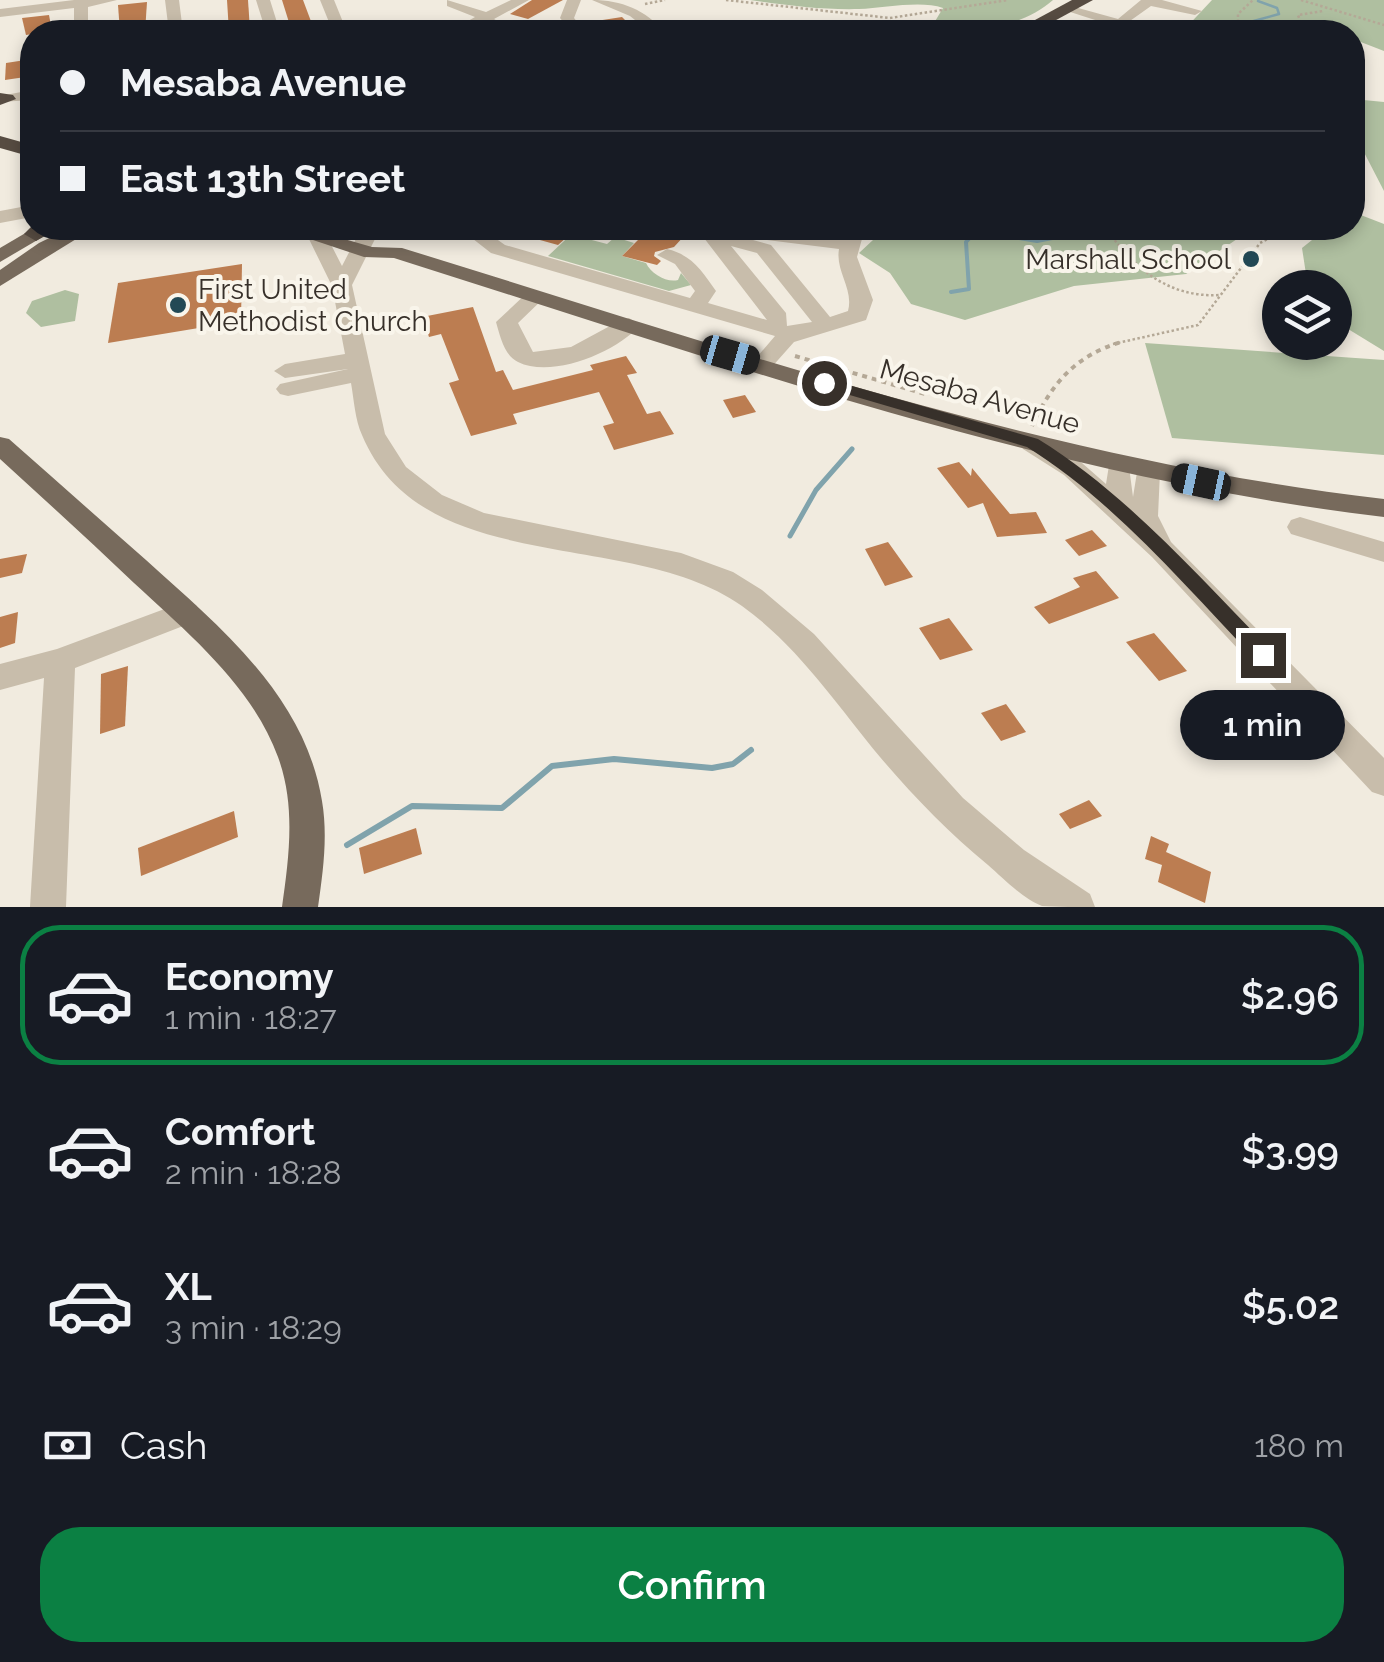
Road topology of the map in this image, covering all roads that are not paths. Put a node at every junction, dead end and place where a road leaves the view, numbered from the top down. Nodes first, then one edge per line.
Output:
1 (110, 0) edge
2 (522, 0) edge
3 (599, 0) edge
4 (1110, 0) edge
5 (1149, 0) edge
6 (81, 2) edge
7 (452, 3) dead end
8 (1082, 8) edge
9 (1195, 11) dead end
10 (0, 13) edge
11 (485, 18) junction
12 (481, 20) edge
13 (489, 20) edge
14 (644, 20) edge
15 (1052, 20) edge
16 (1110, 20) edge
17 (1125, 20) edge
18 (21, 240) edge
19 (59, 240) edge
20 (321, 240) edge
21 (347, 240) edge
22 (360, 240) edge
23 (486, 240) edge
24 (711, 240) edge
25 (734, 240) edge
26 (853, 240) edge
27 (362, 242) junction
28 (666, 255) dead end
29 (0, 256) edge
30 (0, 280) edge
31 (342, 285) junction
32 (535, 296) junction
33 (694, 306) junction
34 (629, 324) junction
35 (826, 326) junction
36 (783, 332) junction
37 (762, 364) junction
38 (359, 366) junction
39 (286, 380) dead end
40 (1032, 436) junction
41 (0, 445) edge
42 (1120, 466) junction
43 (1147, 472) junction
44 (1384, 508) edge
45 (1122, 514) junction
46 (1300, 527) dead end
47 (1162, 550) junction
48 (1384, 552) edge
49 (186, 613) junction
50 (60, 661) junction
51 (0, 676) edge
52 (1377, 769) edge
53 (48, 907) edge
54 (300, 907) edge
55 (1077, 907) edge

1 - 6 street
2 - 11 street
3 - 14 street
4 - 8 highway
5 - 9 street
5 - 17 street
6 - 10 street
7 - 11 street
8 - 15 highway
8 - 16 street
11 - 12 street
11 - 13 street
18 - 29 main road
19 - 30 main road
20 - 31 street
21 - 27 main road, Mesaba Avenue
22 - 27 main road, Mesaba Avenue
23 - 33 street
24 - 36 street
25 - 35 street
26 - 35 street
27 - 31 street
27 - 32 main road, Mesaba Avenue
28 - 33 street
31 - 38 street
32 - 34 main road, Mesaba Avenue
32 - 34 street
33 - 36 street
34 - 37 main road, Mesaba Avenue
35 - 36 street
36 - 37 street
37 - 40 main road, Mesaba Avenue
38 - 39 street
38 - 55 street
40 - 42 main road, Mesaba Avenue
40 - 45 street
41 - 49 main road
42 - 43 main road, Mesaba Avenue
42 - 45 street
43 - 44 main road, Mesaba Avenue
43 - 47 street
45 - 47 street
46 - 48 street
47 - 52 street
49 - 50 street
49 - 54 main road
50 - 51 street
50 - 53 street

